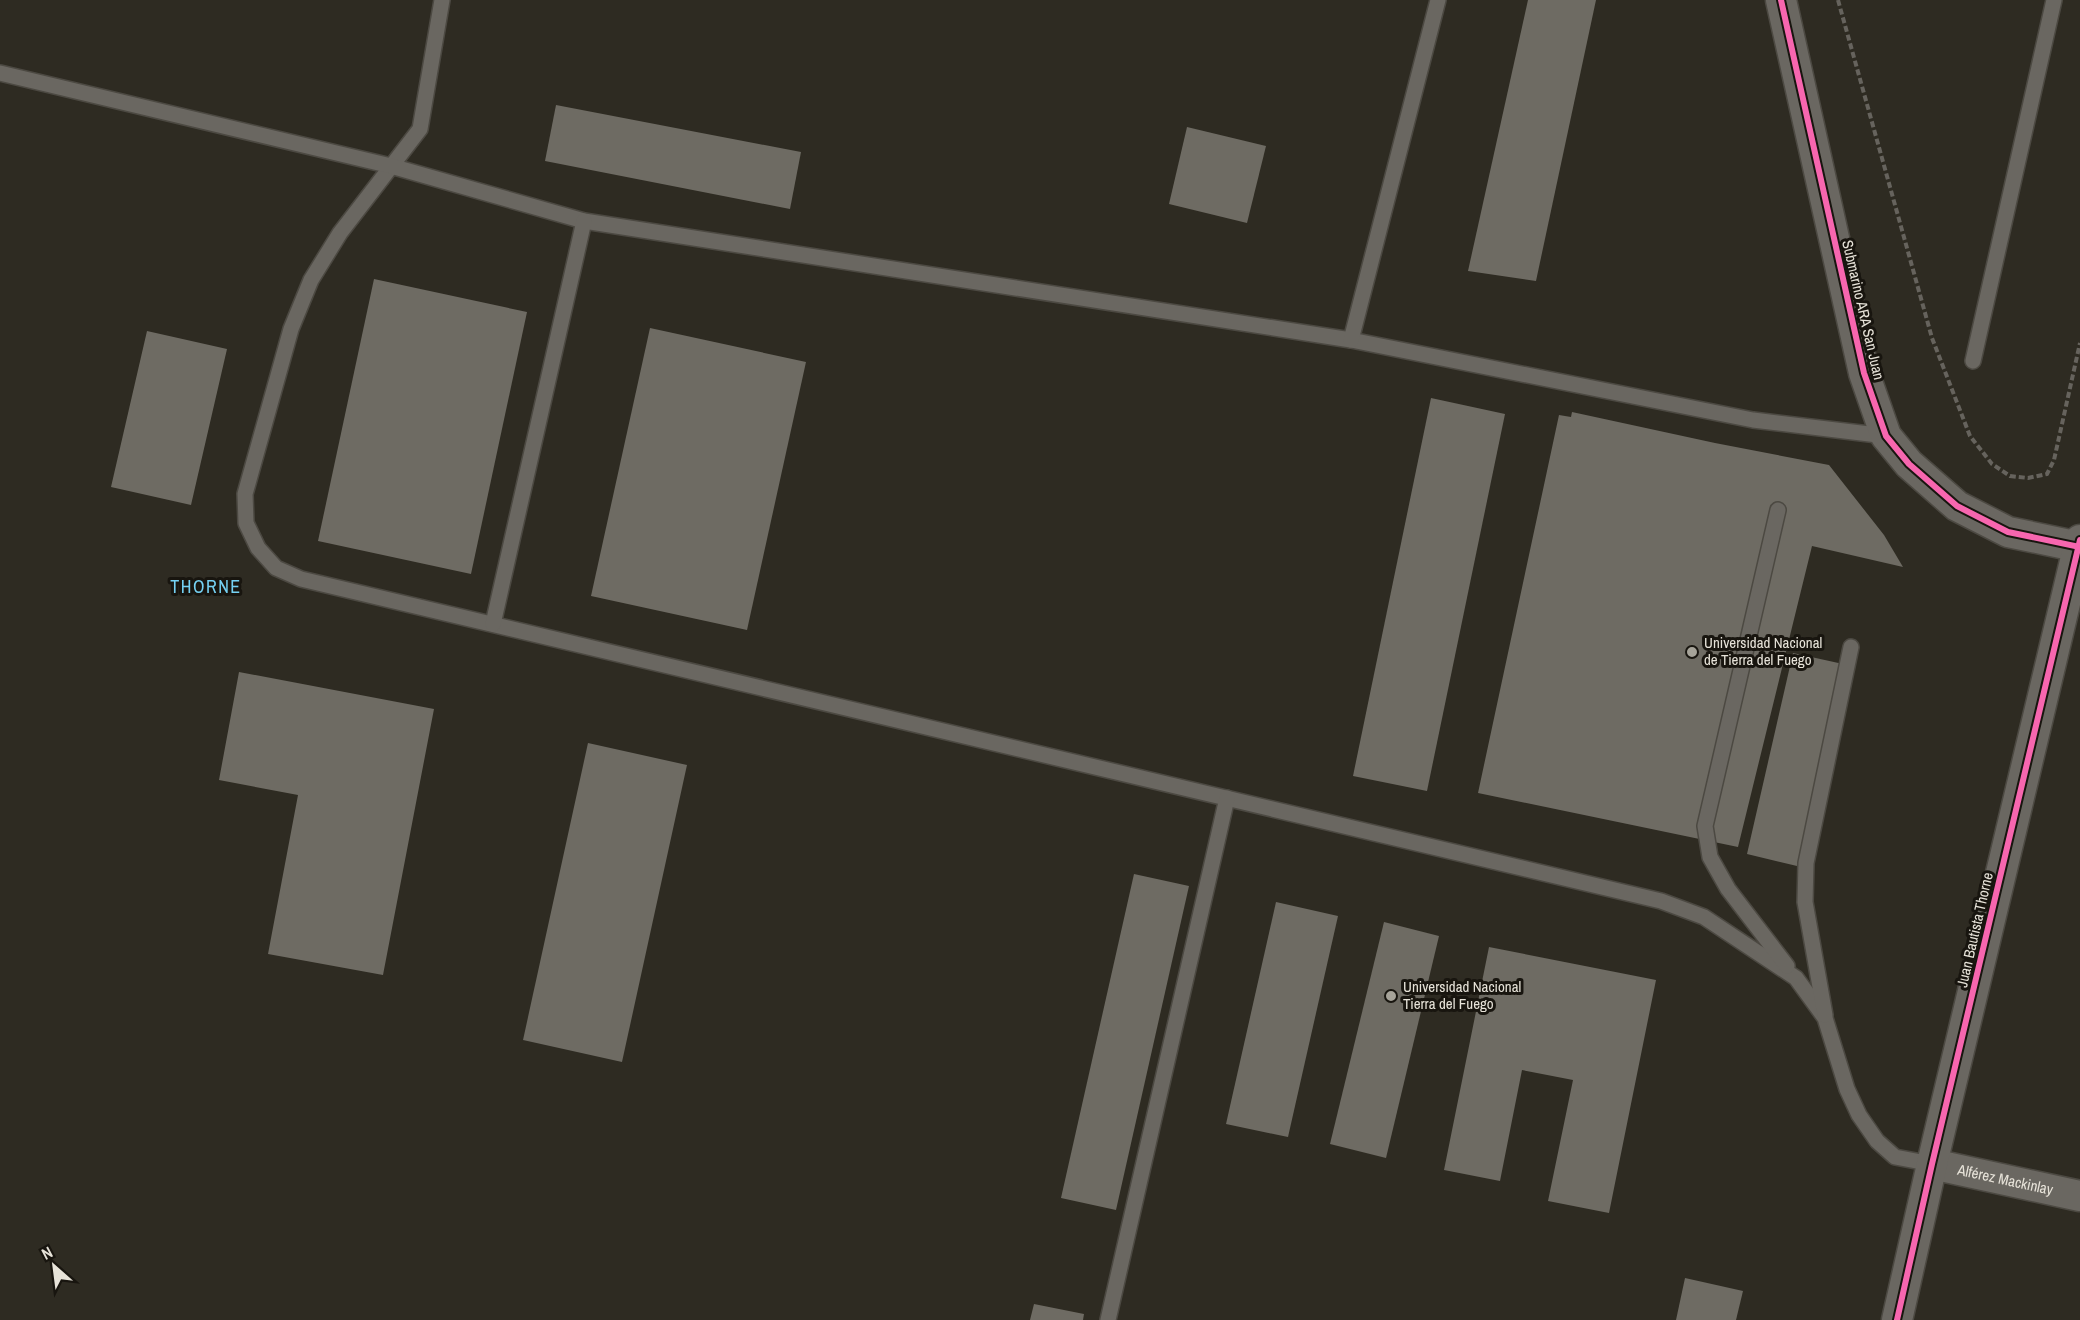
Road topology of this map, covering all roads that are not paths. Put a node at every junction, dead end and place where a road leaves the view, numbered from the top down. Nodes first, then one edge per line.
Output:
1 (442, 0) edge
2 (1438, 0) edge
3 (1781, 0) edge
4 (2054, 0) edge
5 (0, 73) edge
6 (391, 166) junction
7 (584, 220) junction
8 (1351, 340) junction
9 (1973, 361) dead end
10 (1886, 436) junction
11 (1778, 510) dead end
12 (2080, 544) edge
13 (492, 624) junction
14 (1851, 647) dead end
15 (1227, 798) junction
16 (1796, 978) junction
17 (1825, 1018) junction
18 (1932, 1164) junction
19 (2080, 1196) edge
20 (1108, 1320) edge
21 (1897, 1320) edge

1 - 6 lane
2 - 8 lane
3 - 10 street, Submarino ARA San Juan
4 - 9 lane
5 - 6 lane
6 - 7 lane
6 - 13 lane
7 - 8 lane
7 - 13 lane
8 - 10 lane
10 - 12 street, Submarino ARA San Juan
11 - 16 lane
12 - 18 street, Juan Bautista Thorne
13 - 15 lane
14 - 17 lane
15 - 16 lane
15 - 20 lane
16 - 17 lane
17 - 18 lane
18 - 19 street, Alférez Mackinlay
18 - 21 street, Juan Bautista Thorne

